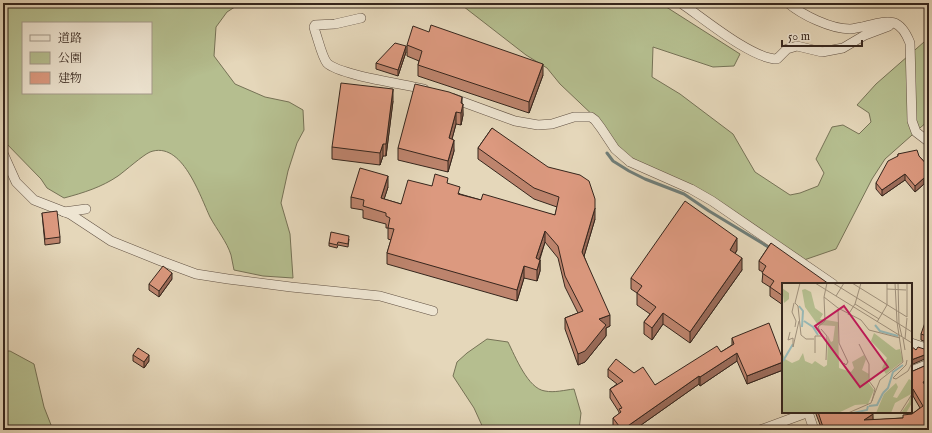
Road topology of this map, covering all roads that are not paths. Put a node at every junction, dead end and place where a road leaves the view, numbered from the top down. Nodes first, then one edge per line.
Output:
1 (681, 3) edge
2 (788, 3) edge
3 (361, 18) dead end
4 (894, 22) junction
5 (434, 92) edge
6 (446, 96) edge
7 (929, 142) edge
8 (3, 153) edge
9 (86, 209) dead end
10 (64, 212) junction
11 (832, 283) edge
12 (433, 311) dead end
13 (912, 343) edge
14 (929, 349) edge
15 (929, 364) edge
16 (912, 371) edge
17 (806, 413) edge
18 (809, 413) edge
19 (760, 430) edge
20 (814, 430) edge

1 - 4 street
2 - 4 street
3 - 5 street
4 - 7 street
6 - 11 street
8 - 10 street
9 - 10 street
10 - 12 street
13 - 14 street
15 - 16 street
17 - 19 street
18 - 20 street

